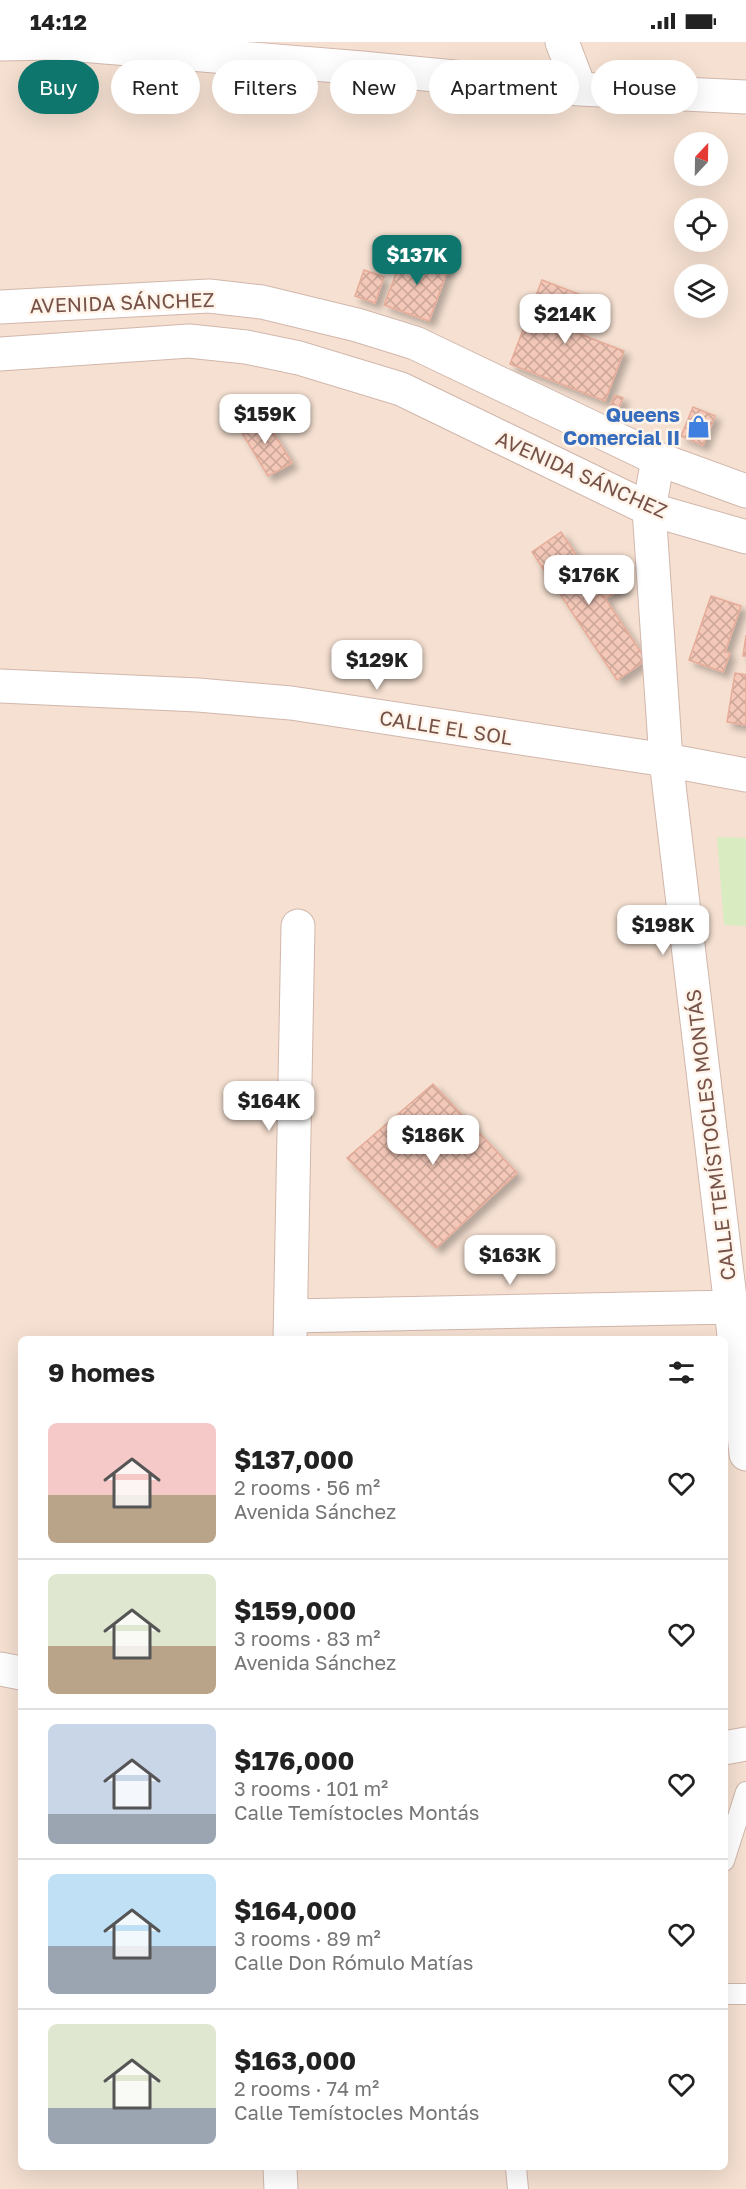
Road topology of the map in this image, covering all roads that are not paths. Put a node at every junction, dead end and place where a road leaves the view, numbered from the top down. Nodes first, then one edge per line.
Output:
1 (57, 42) edge
2 (562, 42) edge
3 (0, 44) edge
4 (580, 89) junction
5 (746, 96) edge
6 (0, 307) edge
7 (0, 354) edge
8 (658, 459) junction
9 (746, 491) edge
10 (650, 509) junction
11 (746, 537) edge
12 (0, 686) edge
13 (666, 760) junction
14 (746, 775) edge
15 (298, 927) dead end
16 (731, 1307) junction
17 (291, 1328) edge
18 (746, 1454) edge
19 (0, 1669) edge
20 (18, 1672) edge
21 (746, 1744) edge
22 (728, 1747) edge
23 (746, 1792) edge
24 (729, 1826) edge
25 (728, 1994) edge
26 (746, 1994) edge
27 (280, 2170) edge
28 (516, 2170) edge
29 (281, 2189) edge
30 (518, 2189) edge

1 - 3 street
1 - 4 street
2 - 4 street
4 - 5 street
6 - 8 street, AVENIDA SÁNCHEZ
7 - 10 street, AVENIDA SÁNCHEZ
8 - 9 street, AVENIDA SÁNCHEZ
8 - 10 street, CALLE TEMÍSTOCLES MONTÁS
10 - 11 street, AVENIDA SÁNCHEZ
10 - 13 street, CALLE TEMÍSTOCLES MONTÁS
12 - 13 street, CALLE EL SOL
13 - 14 street, CALLE EL SOL
13 - 16 street, CALLE TEMÍSTOCLES MONTÁS
15 - 17 street
16 - 17 street
16 - 18 street, CALLE TEMÍSTOCLES MONTÁS
19 - 20 street
21 - 22 street
23 - 24 lane
25 - 26 lane
27 - 29 street
28 - 30 lane

